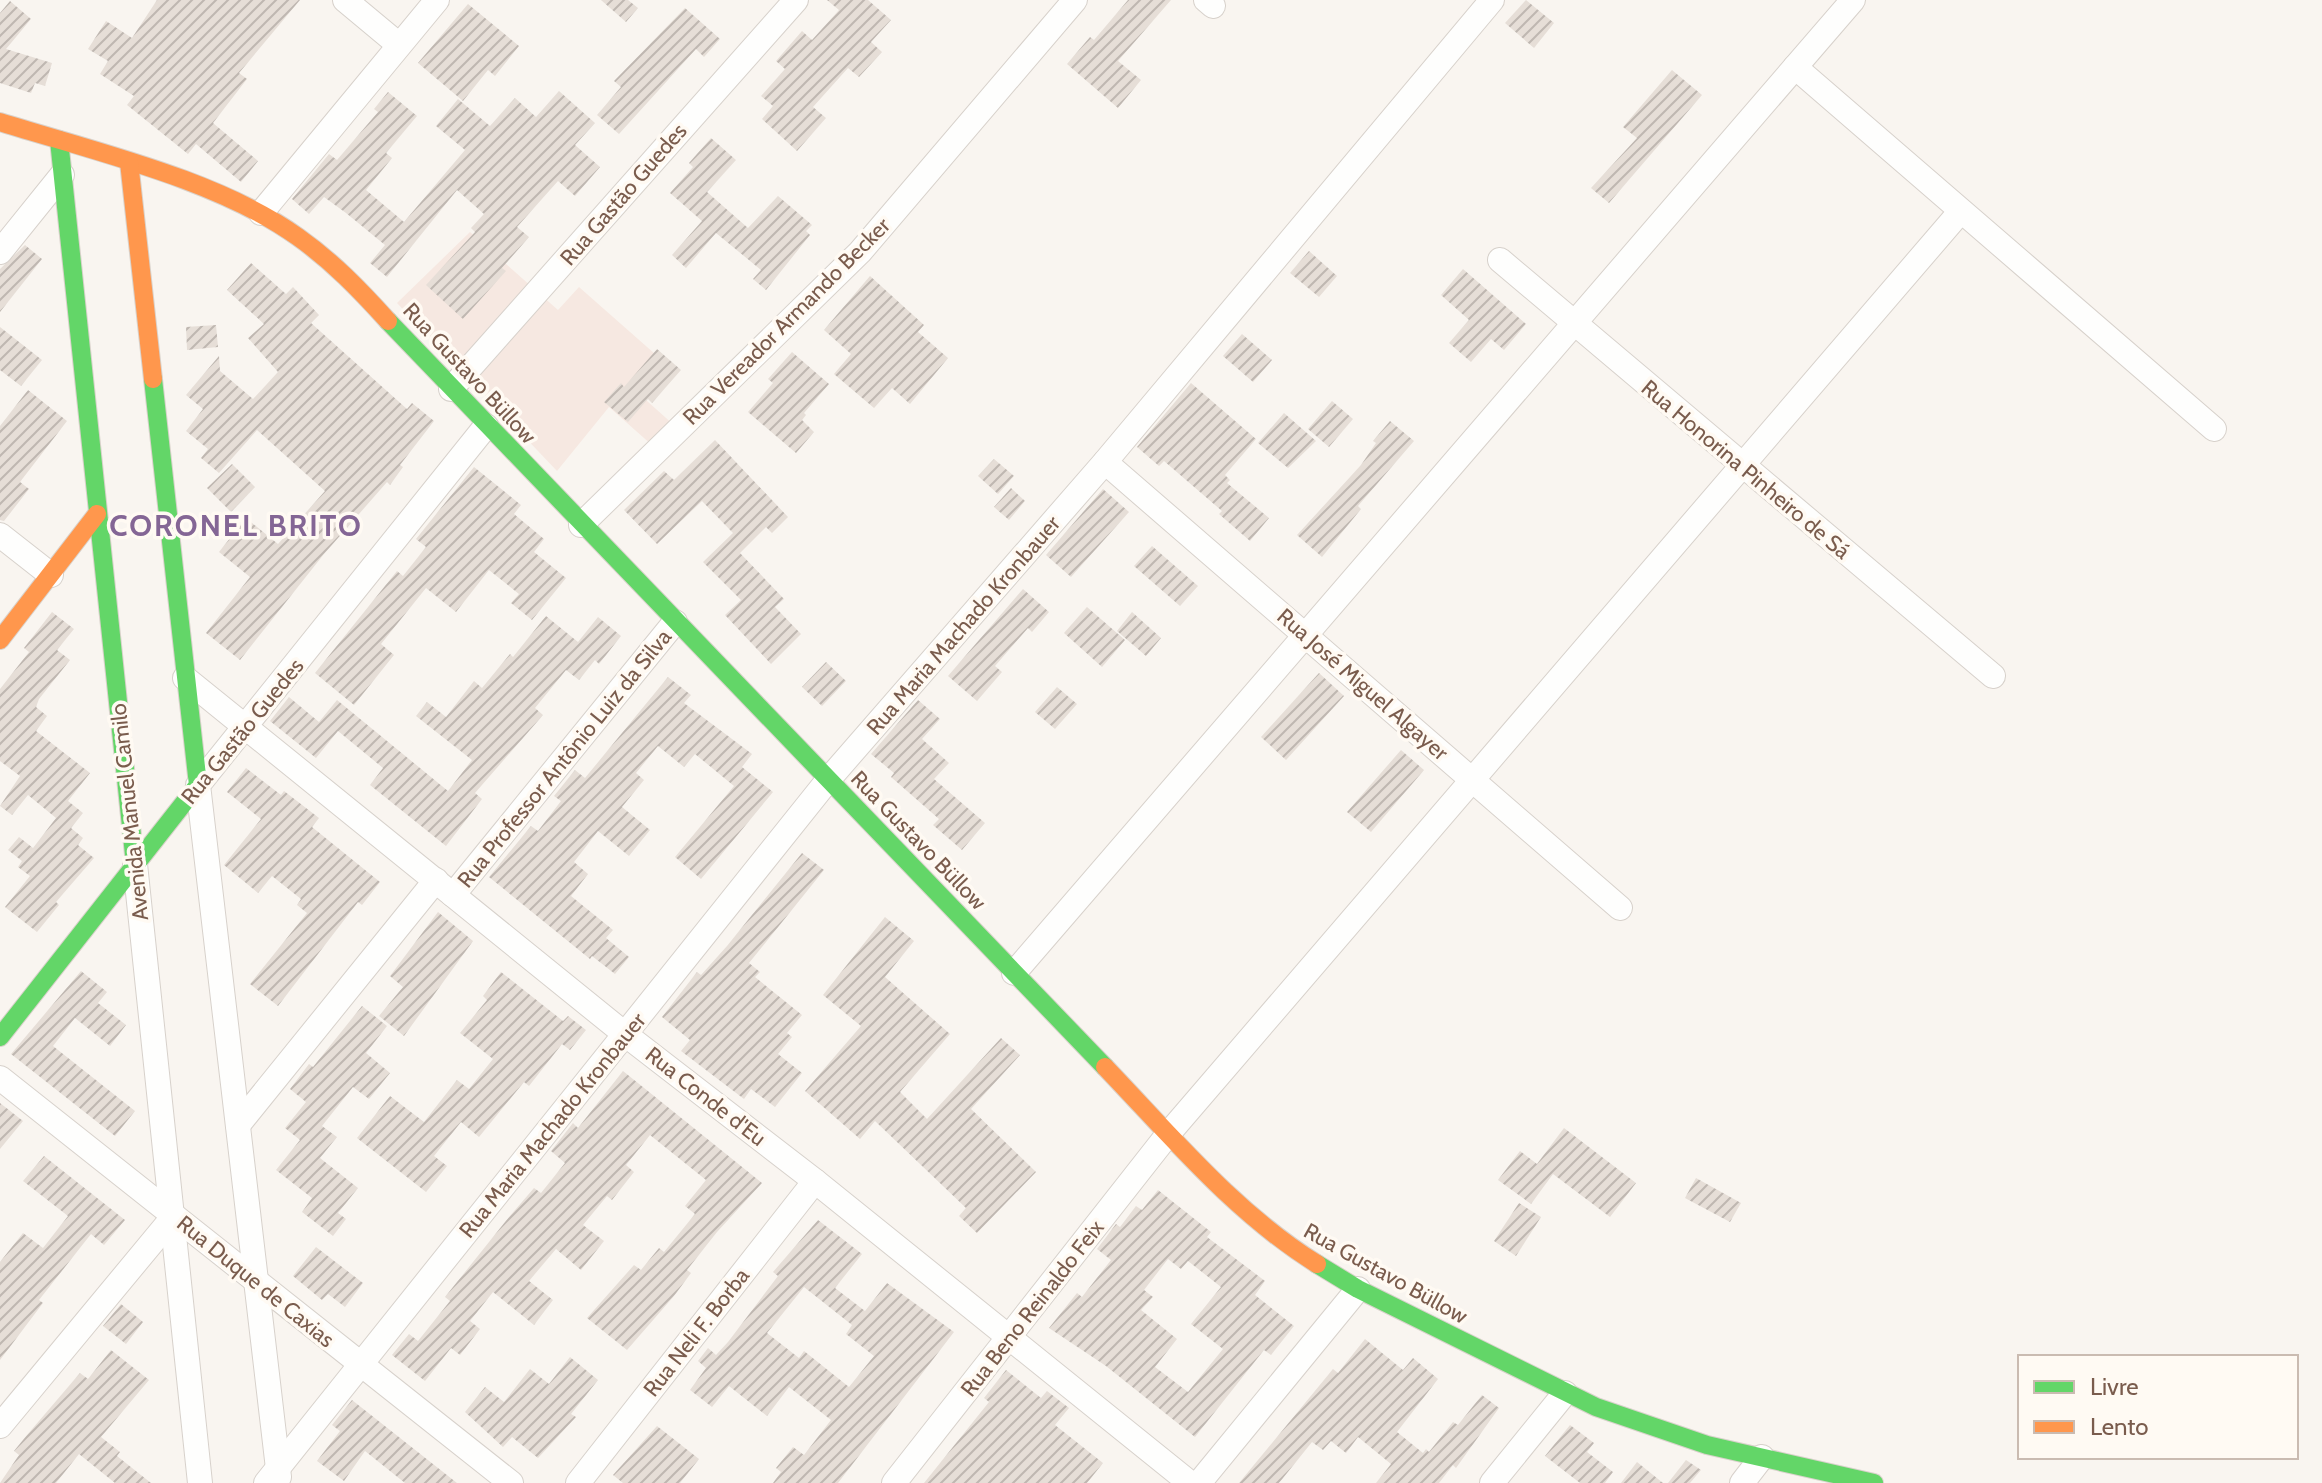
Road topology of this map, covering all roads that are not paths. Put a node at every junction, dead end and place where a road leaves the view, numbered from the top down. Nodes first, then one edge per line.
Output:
1 (345, 0) edge
2 (437, 0) edge
3 (796, 0) edge
4 (1075, 0) edge
5 (1492, 0) edge
6 (1853, 0) edge
7 (399, 45) junction
8 (1795, 67) junction
9 (0, 122) edge
10 (59, 140) junction
11 (129, 162) junction
12 (62, 175) junction
13 (1960, 212) junction
14 (261, 213) junction
15 (0, 252) edge
16 (1500, 260) dead end
17 (1574, 324) junction
18 (451, 389) junction
19 (486, 426) junction
20 (2214, 429) dead end
21 (1105, 462) junction
22 (1742, 466) junction
23 (97, 514) junction
24 (581, 525) junction
25 (0, 535) edge
26 (51, 575) junction
27 (675, 622) junction
28 (1307, 634) junction
29 (0, 640) edge
30 (1993, 676) dead end
31 (185, 678) junction
32 (245, 726) junction
33 (828, 780) junction
34 (1472, 780) junction
35 (198, 785) junction
36 (135, 864) junction
37 (444, 887) junction
38 (1620, 908) dead end
39 (1014, 973) junction
40 (626, 1035) junction
41 (0, 1037) edge
42 (0, 1078) edge
43 (238, 1125) junction
44 (1169, 1133) junction
45 (815, 1181) junction
46 (174, 1216) junction
47 (258, 1282) junction
48 (1358, 1289) junction
49 (1009, 1338) junction
50 (359, 1363) junction
51 (1565, 1393) junction
52 (0, 1426) edge
53 (1762, 1457) junction
54 (274, 1478) edge
55 (200, 1483) edge
56 (511, 1483) edge
57 (578, 1483) edge
58 (894, 1483) edge
59 (1190, 1483) edge
60 (1199, 1483) edge
61 (1492, 1483) edge
62 (1742, 1483) edge
63 (1874, 1483) edge

1 - 7 street
2 - 7 street
3 - 18 street, Rua Gastão Guedes
4 - 24 street, Rua Vereador Armando Becker
5 - 21 street, Rua Maria Machado Kronbauer
6 - 8 street
7 - 14 street
8 - 13 street
8 - 17 street
9 - 10 main road, Rua Gustavo Büllow
10 - 11 main road, Rua Gustavo Büllow
10 - 12 main road, Avenida Manuel Camilo
11 - 14 main road, Rua Gustavo Büllow
11 - 31 main road
12 - 15 street
12 - 23 main road, Avenida Manuel Camilo
13 - 20 street
13 - 22 street, Rua Beno Reinaldo Feix
14 - 18 main road, Rua Gustavo Büllow
16 - 17 street, Rua Honorina Pinheiro de Sá
17 - 22 street, Rua Honorina Pinheiro de Sá
17 - 28 street
18 - 19 main road, Rua Gustavo Büllow
19 - 24 main road, Rua Gustavo Büllow
19 - 32 street, Rua Gastão Guedes
21 - 28 street, Rua José Miguel Algayer
21 - 33 street, Rua Maria Machado Kronbauer
22 - 30 street, Rua Honorina Pinheiro de Sá
22 - 34 street, Rua Beno Reinaldo Feix
23 - 26 main road
23 - 36 main road, Avenida Manuel Camilo
24 - 27 main road, Rua Gustavo Büllow
25 - 26 street
26 - 29 main road
27 - 33 main road, Rua Gustavo Büllow
27 - 37 street, Rua Professor Antônio Luiz da Silva
28 - 34 street, Rua José Miguel Algayer
28 - 39 street
31 - 32 street, Rua Conde d'Eu
31 - 35 main road
32 - 35 street, Rua Gastão Guedes
32 - 37 street, Rua Conde d'Eu
33 - 39 main road, Rua Gustavo Büllow
33 - 40 street, Rua Maria Machado Kronbauer
34 - 38 street, Rua José Miguel Algayer
34 - 44 street, Rua Beno Reinaldo Feix
35 - 36 main road, Rua Gastão Guedes
35 - 43 street
36 - 41 main road, Rua Gastão Guedes
36 - 46 street, Avenida Manuel Camilo
37 - 40 street, Rua Conde d'Eu
37 - 43 street, Rua Professor Antônio Luiz da Silva
39 - 44 main road, Rua Gustavo Büllow
40 - 45 street, Rua Conde d'Eu
40 - 50 street, Rua Maria Machado Kronbauer
42 - 46 street, Rua Duque de Caxias
43 - 47 street
44 - 48 main road, Rua Gustavo Büllow
44 - 49 street, Rua Beno Reinaldo Feix
45 - 49 street, Rua Conde d'Eu
45 - 57 street, Rua Neli F. Borba
46 - 47 street, Rua Duque de Caxias
46 - 52 street
46 - 55 street, Avenida Manuel Camilo
47 - 50 street, Rua Duque de Caxias
47 - 54 street
48 - 51 main road, Rua Gustavo Büllow
48 - 60 street
49 - 58 street, Rua Beno Reinaldo Feix
49 - 59 street, Rua Conde d'Eu
50 - 54 street, Rua Maria Machado Kronbauer
50 - 56 street, Rua Duque de Caxias
51 - 53 main road, Rua Gustavo Büllow
51 - 61 street
53 - 62 street
53 - 63 main road, Rua Gustavo Büllow

